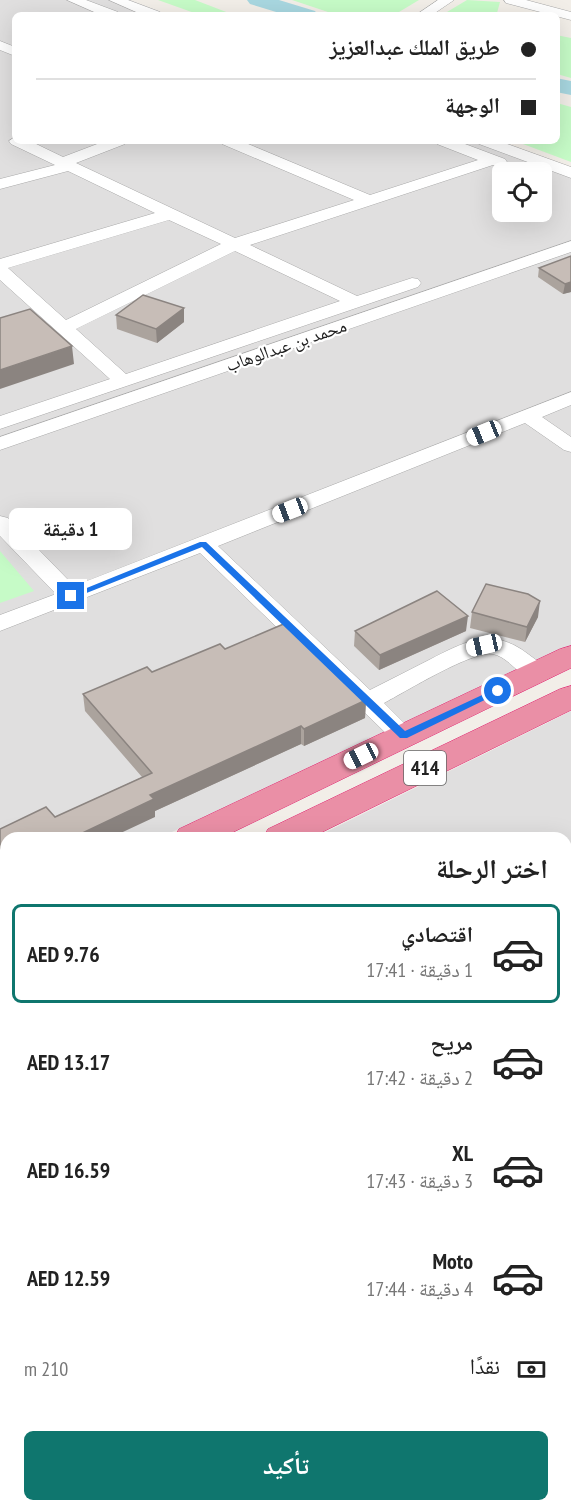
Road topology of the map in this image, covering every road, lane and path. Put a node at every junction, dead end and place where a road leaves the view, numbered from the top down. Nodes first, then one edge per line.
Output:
1 (74, 0) edge
2 (116, 0) edge
3 (447, 0) edge
4 (511, 0) edge
5 (105, 12) edge
6 (147, 12) edge
7 (428, 12) edge
8 (556, 12) edge
9 (22, 144) edge
10 (112, 144) edge
11 (235, 144) edge
12 (451, 144) edge
13 (493, 144) edge
14 (493, 160) junction
15 (498, 162) edge
16 (65, 164) junction
17 (571, 173) edge
18 (552, 183) edge
19 (0, 184) edge
20 (571, 190) edge
21 (371, 201) junction
22 (170, 214) junction
23 (571, 229) edge
24 (235, 244) junction
25 (571, 246) edge
26 (0, 265) edge
27 (0, 271) edge
28 (356, 302) junction
29 (64, 328) junction
30 (123, 381) junction
31 (571, 398) edge
32 (528, 416) junction
33 (0, 423) edge
34 (0, 444) edge
35 (571, 446) edge
36 (0, 522) edge
37 (203, 544) junction
38 (71, 596) junction
39 (0, 624) edge
40 (571, 656) edge
41 (536, 673) junction
42 (571, 697) edge
43 (368, 702) junction
44 (404, 735) junction
45 (203, 832) edge
46 (292, 832) edge

1 - 5 street
2 - 6 street
3 - 7 street
4 - 8 street
9 - 16 street
10 - 16 street
11 - 21 street
12 - 14 street
13 - 17 street
14 - 15 street
14 - 21 street
16 - 19 street
16 - 22 street
18 - 20 street
21 - 24 street
22 - 24 street
22 - 26 street
23 - 28 street, محمد بن عبدالوهاب
24 - 28 street
24 - 29 street
25 - 34 street, محمد بن عبدالوهاب
27 - 29 street
28 - 30 street, محمد بن عبدالوهاب
29 - 30 street
30 - 33 street, محمد بن عبدالوهاب
31 - 32 street
32 - 35 street
32 - 37 street
36 - 38 street
37 - 38 street
37 - 43 street
38 - 39 street
40 - 41 highway, 414
41 - 43 street
41 - 44 highway, 414
42 - 46 highway, 414
43 - 44 street
44 - 45 highway, 414

